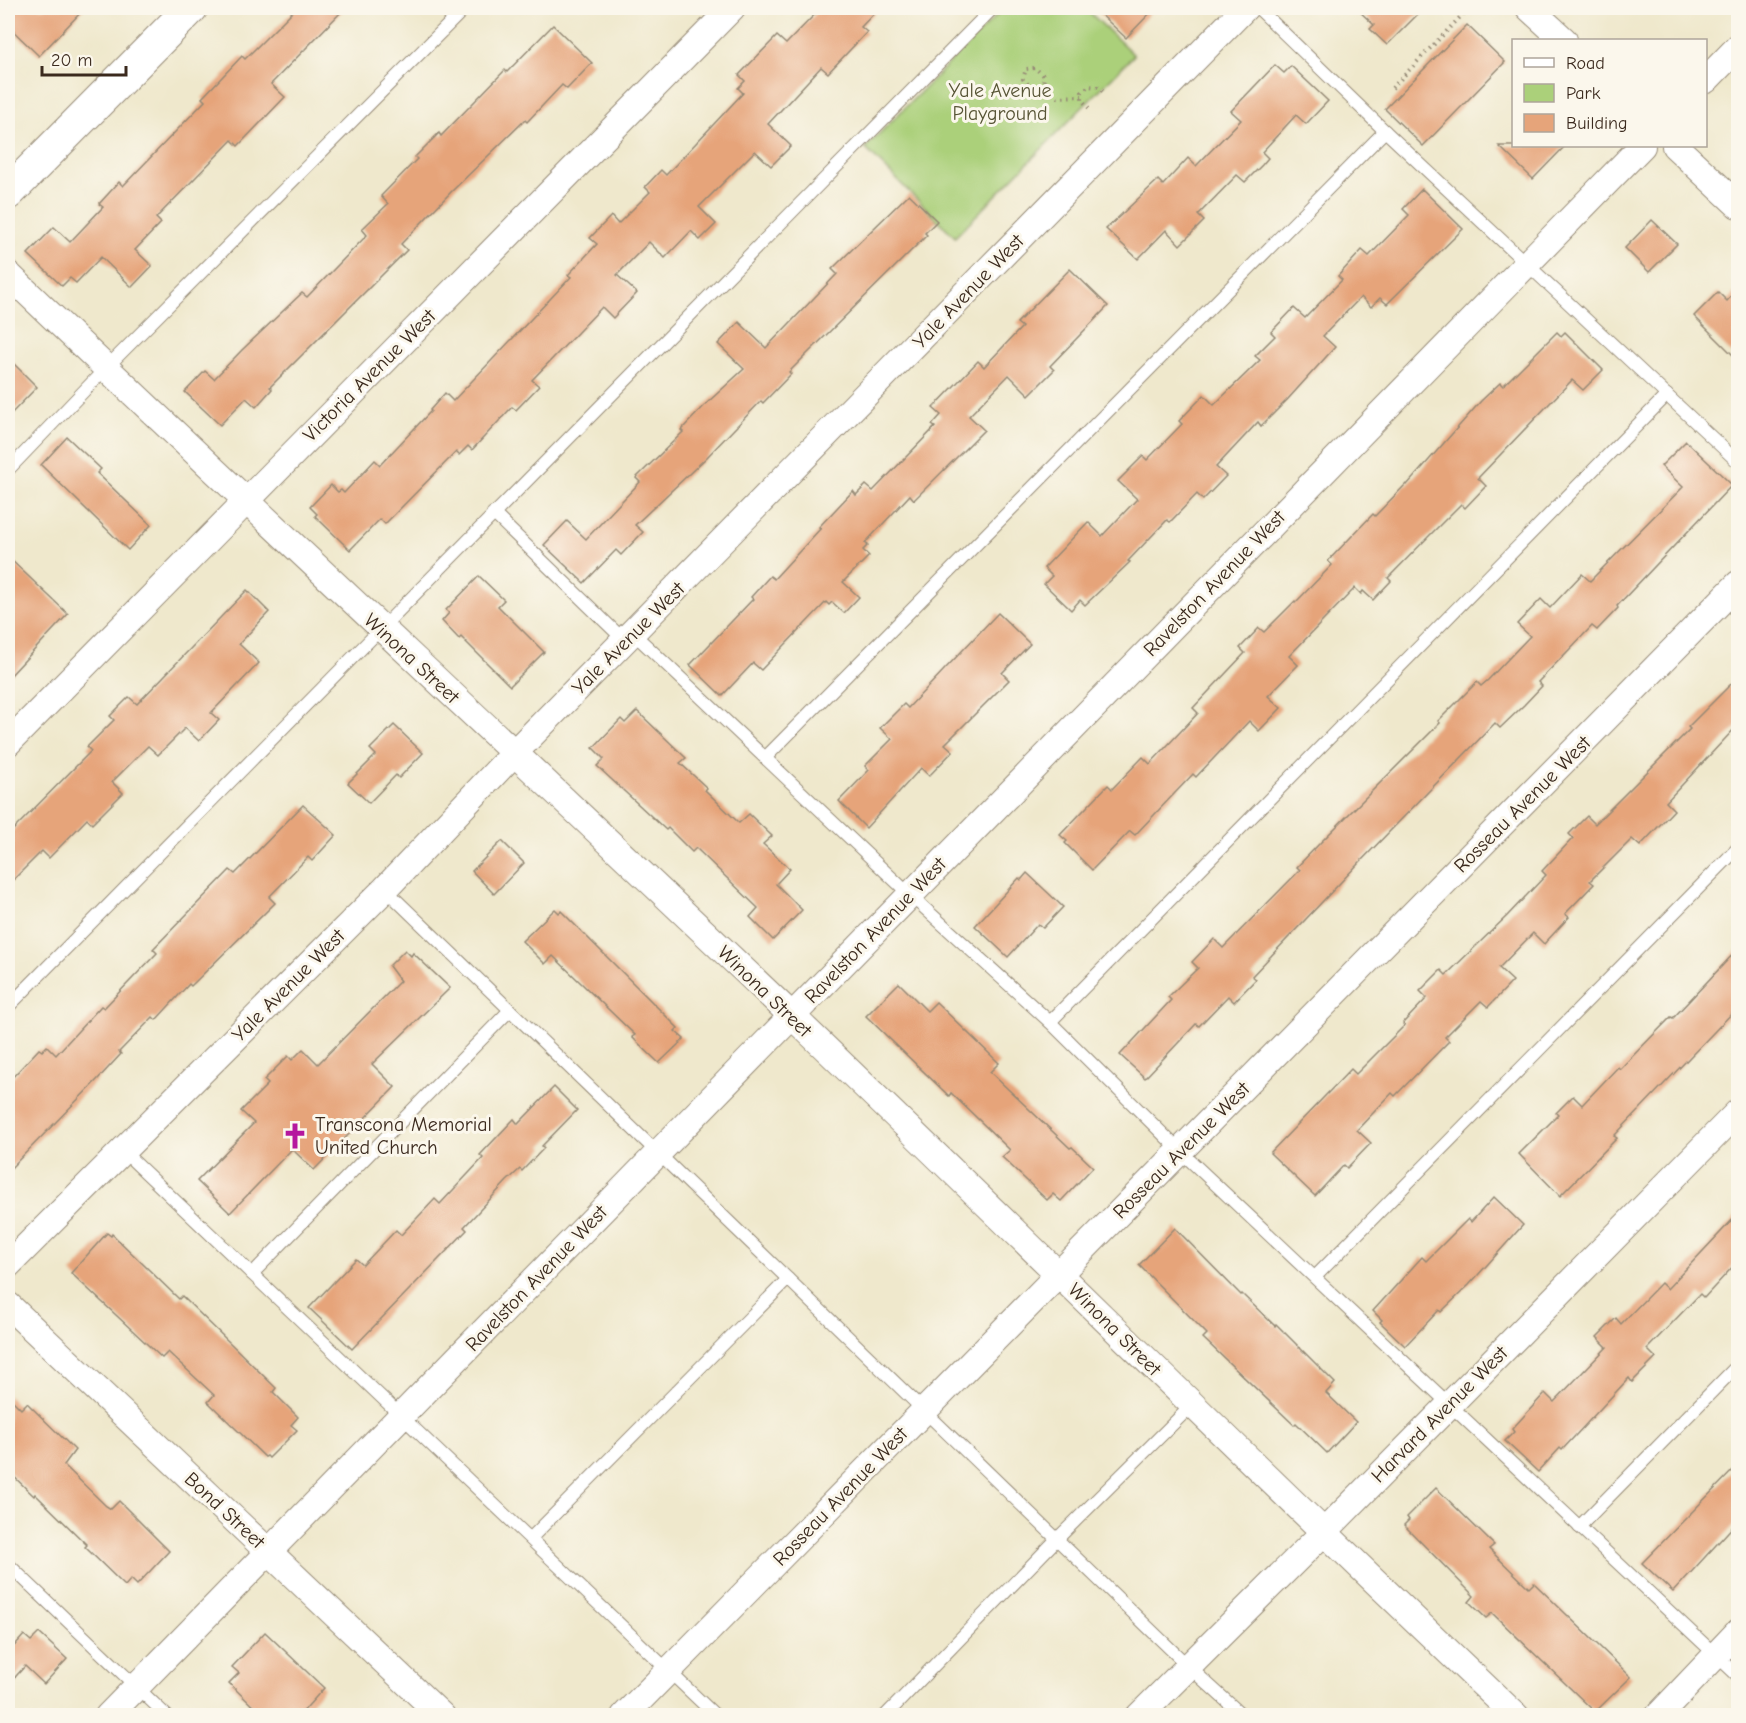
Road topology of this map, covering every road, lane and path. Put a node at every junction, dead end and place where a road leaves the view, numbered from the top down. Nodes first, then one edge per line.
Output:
1 (190, 8) edge
2 (465, 8) edge
3 (732, 8) edge
4 (993, 8) edge
5 (1245, 8) edge
6 (1258, 8) edge
7 (1529, 8) edge
8 (1467, 10) dead end
9 (1563, 39) edge
10 (1738, 47) edge
11 (1707, 79) edge
12 (1043, 87) junction
13 (1392, 88) dead end
14 (1105, 93) dead end
15 (1082, 96) junction
16 (1089, 108) dead end
17 (1385, 131) junction
18 (1641, 147) edge
19 (1676, 147) edge
20 (8, 194) edge
21 (1738, 205) edge
22 (1527, 263) junction
23 (8, 274) edge
24 (106, 368) junction
25 (1667, 395) junction
26 (1738, 462) edge
27 (8, 470) edge
28 (245, 501) junction
29 (493, 513) junction
30 (1738, 584) edge
31 (380, 628) junction
32 (629, 637) junction
33 (8, 743) edge
34 (514, 753) junction
35 (766, 757) junction
36 (1738, 848) edge
37 (385, 889) junction
38 (909, 894) junction
39 (8, 1007) edge
40 (510, 1010) junction
41 (791, 1016) junction
42 (1050, 1023) junction
43 (1738, 1112) edge
44 (122, 1150) junction
45 (1180, 1151) junction
46 (658, 1153) junction
47 (8, 1265) edge
48 (1058, 1273) junction
49 (252, 1274) junction
50 (1315, 1277) junction
51 (788, 1279) junction
52 (8, 1305) edge
53 (1738, 1365) edge
54 (1192, 1405) junction
55 (1448, 1405) junction
56 (924, 1410) junction
57 (402, 1416) junction
58 (1578, 1527) junction
59 (1323, 1533) junction
60 (531, 1538) junction
61 (1057, 1539) junction
62 (269, 1552) junction
63 (8, 1564) edge
64 (1738, 1632) edge
65 (1716, 1654) junction
66 (1188, 1666) junction
67 (668, 1671) junction
68 (1738, 1676) edge
69 (137, 1687) junction
70 (108, 1716) edge
71 (167, 1716) edge
72 (442, 1716) edge
73 (624, 1716) edge
74 (716, 1716) edge
75 (885, 1716) edge
76 (1139, 1716) edge
77 (1243, 1716) edge
78 (1516, 1716) edge
79 (1658, 1716) edge

1 - 20 main road
2 - 24 lane
3 - 28 street, Victoria Avenue West
4 - 29 lane
5 - 32 street, Yale Avenue West
6 - 17 lane
7 - 9 street
8 - 13 path
10 - 11 street
12 - 12 path
12 - 15 path
14 - 15 path
15 - 16 path
17 - 22 lane
17 - 35 lane
18 - 22 street, Ravelston Avenue West
19 - 21 street
22 - 25 lane
22 - 38 street, Ravelston Avenue West
23 - 24 street, Winona Street
24 - 27 lane
24 - 28 street, Winona Street
25 - 26 lane
25 - 42 lane
28 - 31 street, Winona Street
28 - 33 street, Victoria Avenue West
29 - 31 lane
29 - 32 lane
30 - 45 street, Rosseau Avenue West
31 - 34 street, Winona Street
31 - 39 lane
32 - 34 street, Yale Avenue West
32 - 35 lane
34 - 37 street, Yale Avenue West
34 - 41 street, Winona Street
35 - 38 lane
36 - 50 lane
37 - 40 lane
37 - 44 street, Yale Avenue West
38 - 41 street, Ravelston Avenue West
38 - 42 lane
40 - 46 lane
40 - 49 lane
41 - 46 street, Ravelston Avenue West
41 - 48 street, Winona Street
42 - 45 lane
43 - 55 street, Harvard Avenue West
44 - 47 street, Yale Avenue West
44 - 49 lane
45 - 48 street, Rosseau Avenue West
45 - 50 lane
46 - 51 lane
46 - 57 street, Ravelston Avenue West
48 - 54 street, Winona Street
48 - 56 street, Rosseau Avenue West
49 - 57 lane
50 - 55 lane
51 - 56 lane
51 - 60 lane
52 - 62 street, Bond Street
53 - 58 lane
54 - 59 street, Winona Street
54 - 61 lane
55 - 58 lane
55 - 59 street, Harvard Avenue West
56 - 61 lane
56 - 67 street, Rosseau Avenue West
57 - 60 lane
57 - 62 street, Ravelston Avenue West
58 - 65 lane
59 - 66 street, Harvard Avenue West
59 - 78 street, Winona Street
60 - 67 lane
61 - 66 lane
61 - 75 lane
62 - 69 street, Ravelston Avenue West
62 - 72 street, Bond Street
63 - 69 lane
64 - 65 street
65 - 68 lane
65 - 79 street
66 - 76 street, Harvard Avenue West
66 - 77 lane
67 - 73 street, Rosseau Avenue West
67 - 74 lane
69 - 70 street, Ravelston Avenue West
69 - 71 lane

